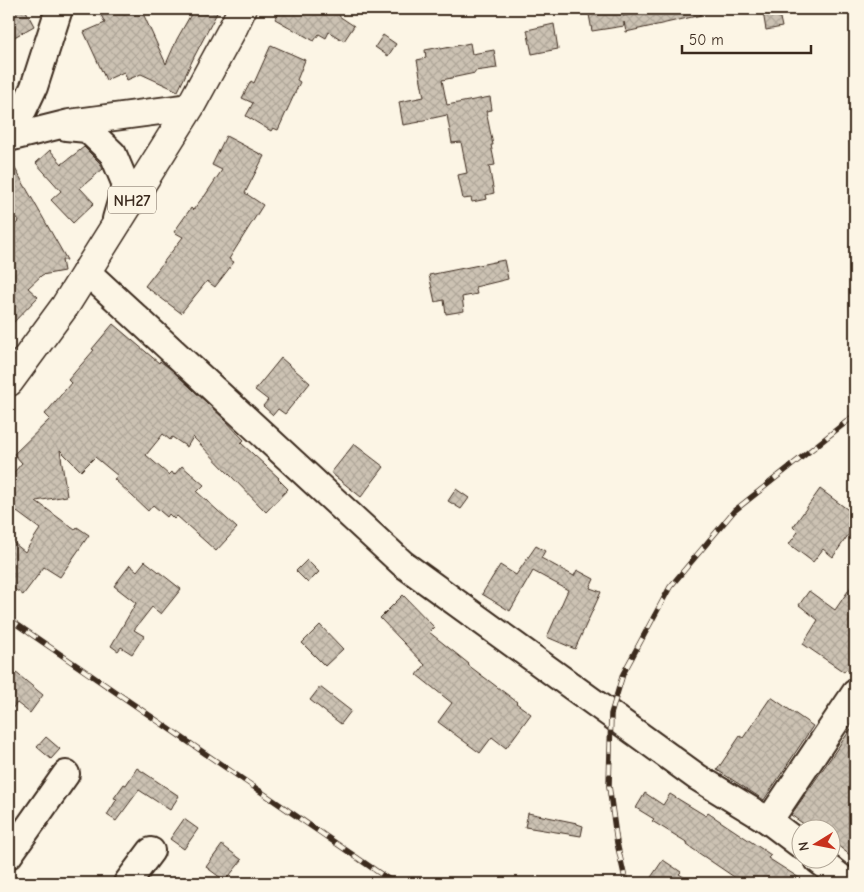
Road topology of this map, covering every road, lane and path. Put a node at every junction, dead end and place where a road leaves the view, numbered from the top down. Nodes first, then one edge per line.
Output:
1 (59, 9) edge
2 (242, 9) edge
3 (190, 107) junction
4 (14, 126) edge
5 (58, 126) junction
6 (114, 228) junction
7 (86, 271) junction
8 (9, 382) edge
9 (855, 693) edge
10 (66, 774) dead end
11 (769, 821) junction
12 (792, 838) edge
13 (151, 851) dead end
14 (9, 855) edge
15 (831, 870) edge
16 (127, 883) edge
17 (848, 883) edge

1 - 4 street
2 - 3 highway, NH27
3 - 5 street
3 - 6 highway, NH27
4 - 5 street
5 - 6 street
6 - 7 highway, NH27
7 - 8 highway, NH27
7 - 11 street
9 - 11 street
10 - 14 street
11 - 12 street
13 - 16 street
15 - 17 street

